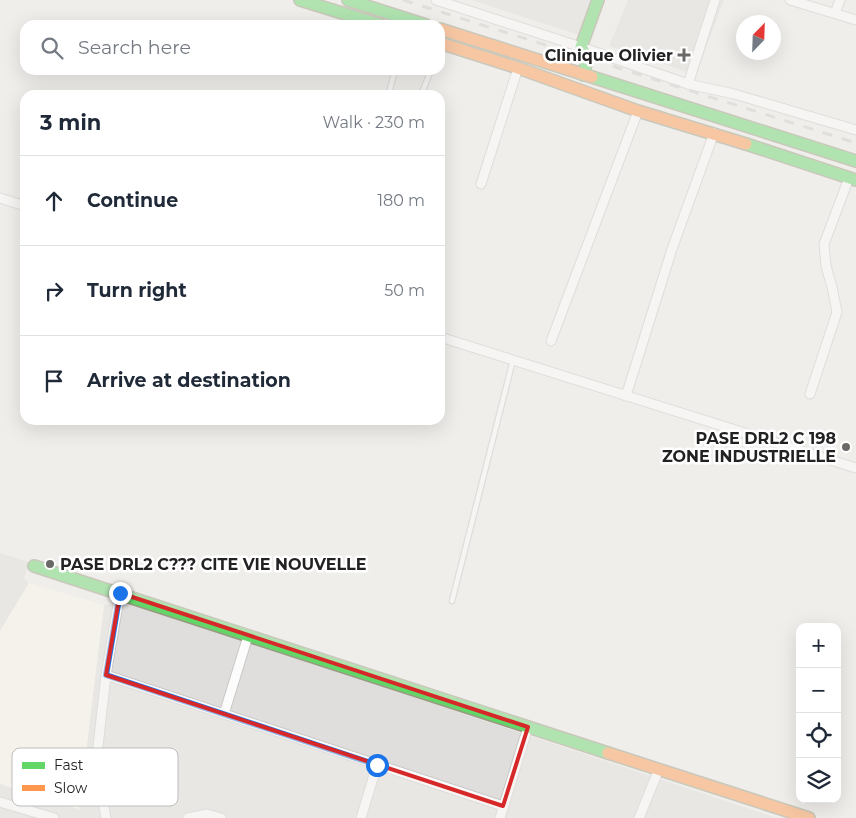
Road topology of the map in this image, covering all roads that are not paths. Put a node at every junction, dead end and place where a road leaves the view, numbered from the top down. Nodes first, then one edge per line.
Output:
1 (300, 0) edge
2 (348, 0) edge
3 (436, 0) edge
4 (598, 0) edge
5 (715, 0) edge
6 (790, 0) edge
7 (840, 0) edge
8 (836, 13) junction
9 (365, 20) edge
10 (410, 20) edge
11 (856, 20) edge
12 (445, 31) edge
13 (445, 46) edge
14 (581, 47) junction
15 (518, 68) junction
16 (394, 75) edge
17 (429, 75) edge
18 (583, 75) junction
19 (688, 84) junction
20 (390, 90) edge
21 (424, 90) edge
22 (638, 111) junction
23 (856, 130) edge
24 (714, 133) junction
25 (856, 161) edge
26 (852, 179) edge
27 (481, 184) dead end
28 (0, 198) edge
29 (20, 204) edge
30 (445, 339) edge
31 (551, 341) dead end
32 (513, 360) junction
33 (810, 394) dead end
34 (626, 396) junction
35 (856, 468) edge
36 (34, 566) dead end
37 (120, 593) junction
38 (452, 602) dead end
39 (248, 636) junction
40 (106, 675) junction
41 (224, 714) junction
42 (528, 726) junction
43 (98, 748) edge
44 (377, 765) junction
45 (659, 769) junction
46 (0, 802) edge
47 (12, 806) edge
48 (14, 806) edge
49 (503, 806) junction
50 (207, 816) edge
51 (794, 816) edge
52 (54, 818) edge
53 (188, 818) edge
54 (220, 818) edge
55 (361, 818) edge
56 (500, 818) edge
57 (639, 818) edge
58 (809, 818) edge

1 - 9 main road
2 - 10 main road
3 - 14 street
4 - 14 main road
5 - 19 street
6 - 8 street
7 - 8 street
8 - 11 street
12 - 18 main road
13 - 15 main road
14 - 18 main road
14 - 19 street
15 - 22 main road
15 - 27 street
16 - 20 lane
17 - 21 lane
18 - 25 main road
19 - 23 street
22 - 24 main road
22 - 31 street
24 - 26 main road
24 - 34 street
26 - 33 street
28 - 29 street
30 - 32 street
32 - 34 street
32 - 38 lane
34 - 35 street
36 - 37 main road
37 - 39 main road
37 - 40 street
39 - 41 street
39 - 42 main road
40 - 41 street
40 - 43 street
41 - 44 street
42 - 45 main road
42 - 49 street
44 - 49 street
44 - 55 street
45 - 51 main road
45 - 57 street
46 - 47 street
48 - 52 street
49 - 56 street
50 - 53 street
50 - 54 street
51 - 58 main road

